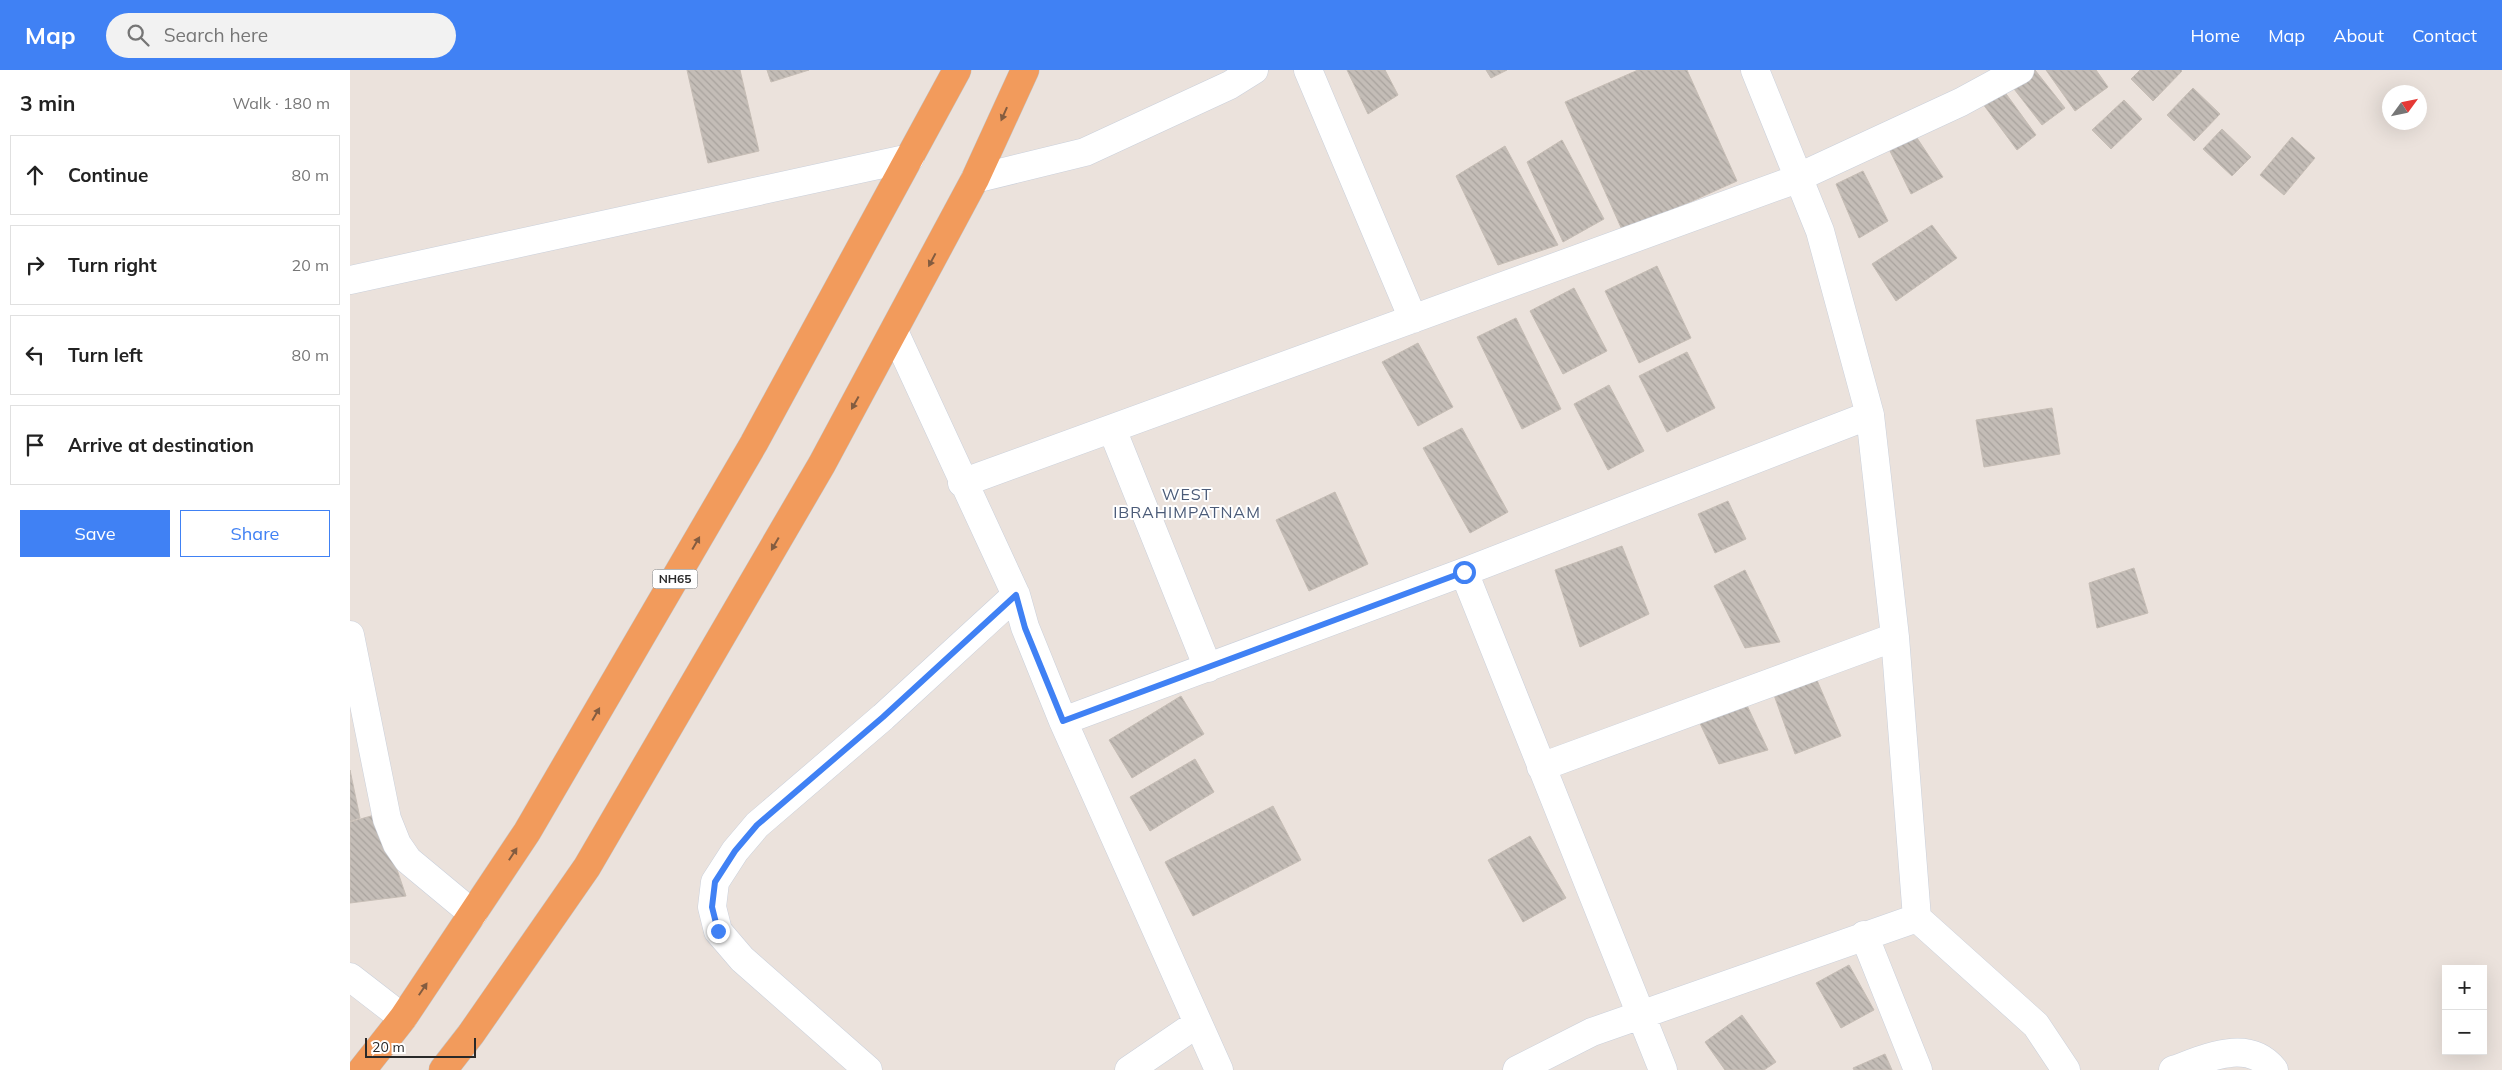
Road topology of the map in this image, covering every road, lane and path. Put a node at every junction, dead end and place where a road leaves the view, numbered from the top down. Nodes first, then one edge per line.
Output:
1 (957, 70) edge
2 (1024, 70) edge
3 (1254, 70) edge
4 (1308, 70) edge
5 (1754, 70) edge
6 (2020, 70) edge
7 (910, 158) junction
8 (1798, 178) junction
9 (975, 179) junction
10 (350, 280) edge
11 (1412, 319) junction
12 (894, 331) junction
13 (1870, 415) junction
14 (1112, 429) junction
15 (962, 483) junction
16 (1464, 572) junction
17 (1016, 595) junction
18 (350, 635) edge
19 (1895, 637) junction
20 (1208, 668) junction
21 (1063, 721) junction
22 (1541, 767) junction
23 (473, 914) junction
24 (1917, 918) junction
25 (1864, 935) junction
26 (350, 977) edge
27 (1641, 1015) junction
28 (403, 1018) junction
29 (1198, 1023) junction
30 (362, 1070) edge
31 (443, 1070) edge
32 (868, 1070) edge
33 (1129, 1070) edge
34 (1219, 1070) edge
35 (1517, 1070) edge
36 (1663, 1070) edge
37 (1918, 1070) edge
38 (2066, 1070) edge
39 (2173, 1070) edge
40 (2274, 1070) edge

1 - 7 highway, NH65
2 -> 9 highway
3 - 9 street
4 - 11 street
5 - 8 street
6 - 8 street
7 - 10 street
23 -> 7 highway, NH65
8 - 11 street
8 - 13 street
9 -> 12 highway
11 - 14 street
12 - 15 street
12 -> 31 highway
13 - 16 street
13 - 19 street
14 - 15 street
14 - 20 street
15 - 17 street
16 - 20 street
16 - 22 street
17 - 21 street
17 - 32 street
18 - 23 street
19 - 22 street
19 - 24 street
20 - 21 street
21 - 29 street
22 - 27 street
28 -> 23 highway, NH65
24 - 25 street
24 - 38 street
25 - 27 street
25 - 37 street
26 - 28 street
27 - 35 street
27 - 36 street
28 - 30 highway, NH65
29 - 33 street
29 - 34 street
39 - 40 street

